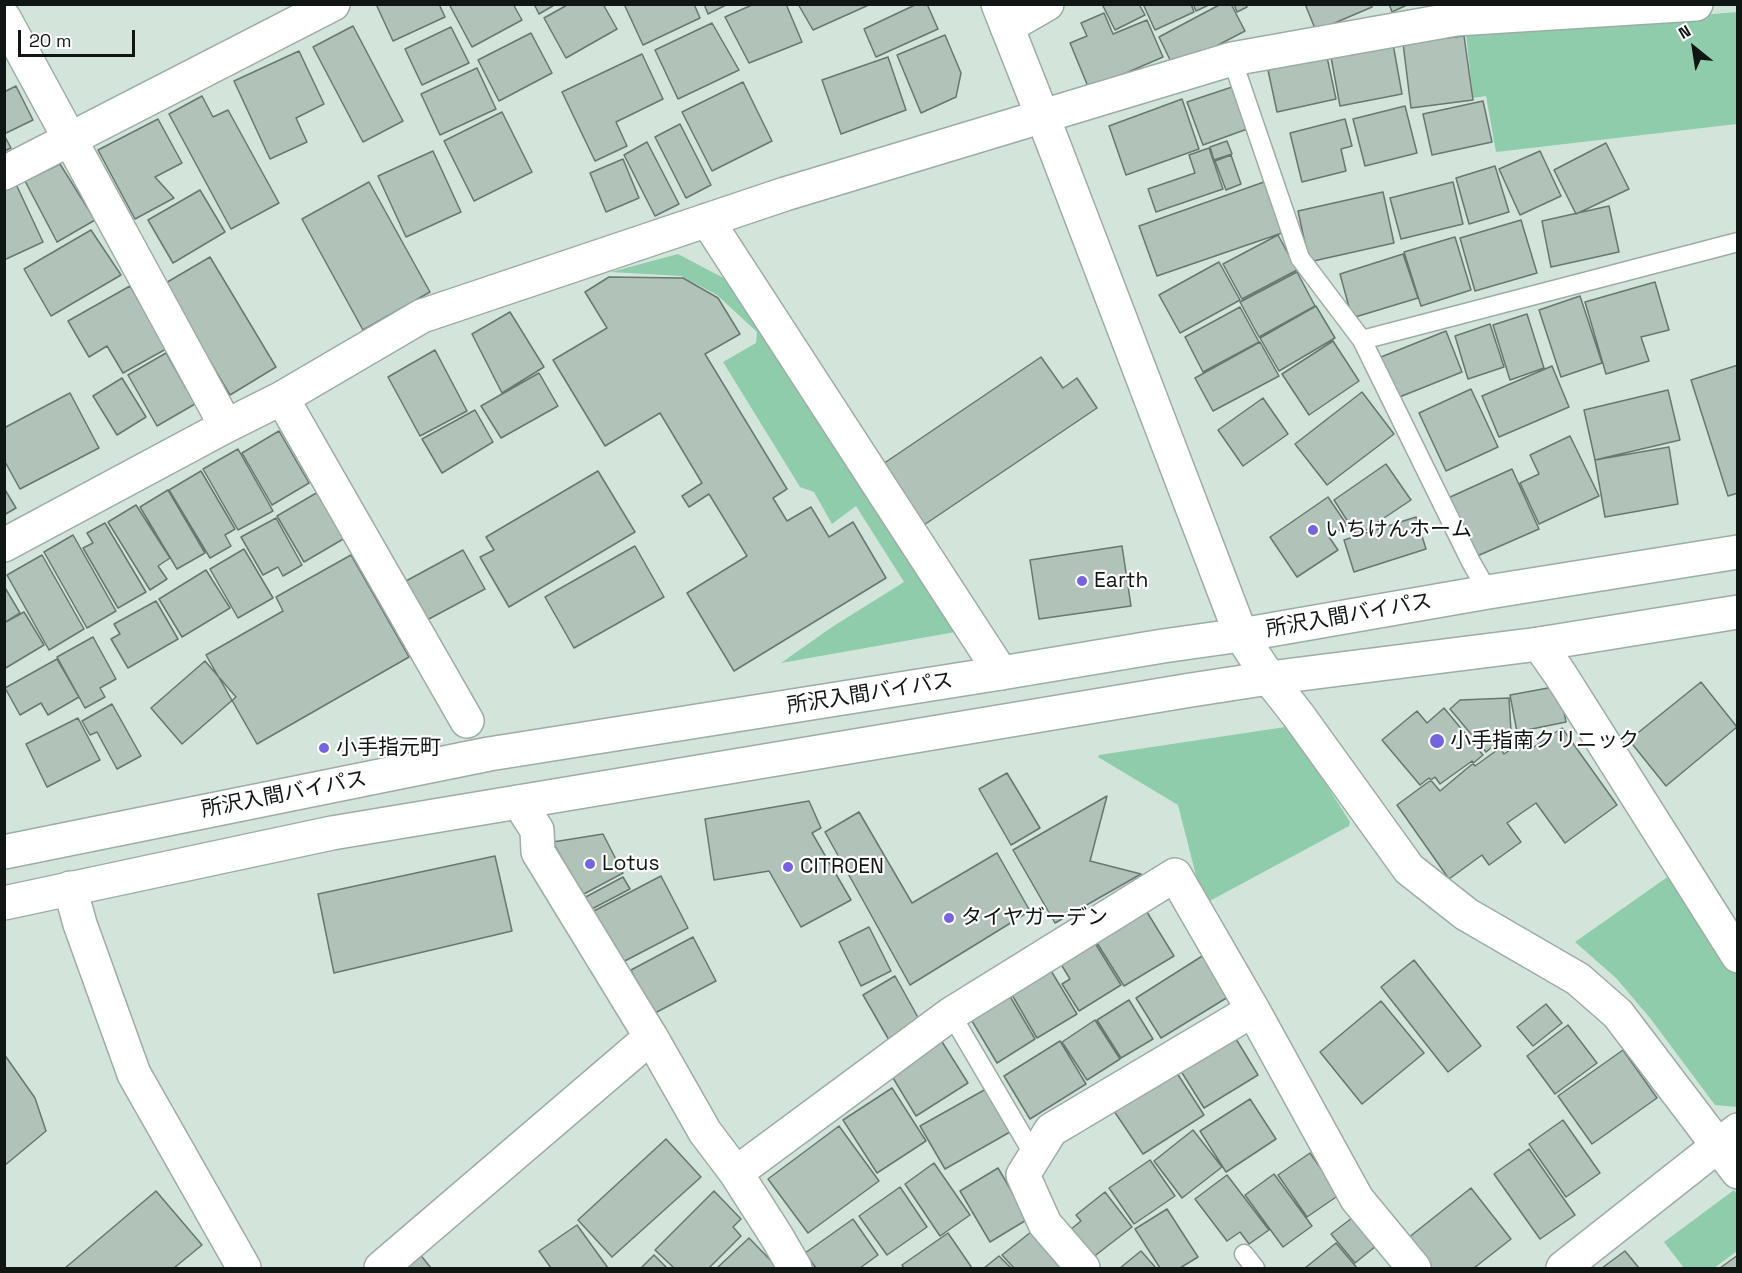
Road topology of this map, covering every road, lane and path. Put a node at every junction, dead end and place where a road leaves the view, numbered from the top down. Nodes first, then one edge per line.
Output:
1 (333, 4) edge
2 (1047, 4) edge
3 (1696, 4) edge
4 (1002, 16) edge
5 (4, 18) edge
6 (1232, 59) junction
7 (1043, 117) junction
8 (71, 138) junction
9 (4, 172) edge
10 (707, 220) junction
11 (1737, 242) edge
12 (1362, 340) junction
13 (282, 398) junction
14 (226, 426) junction
15 (4, 545) edge
16 (1737, 552) edge
17 (1488, 592) junction
18 (1737, 612) edge
19 (1241, 635) junction
20 (1539, 644) junction
21 (1001, 673) junction
22 (1269, 678) junction
23 (467, 721) dead end
24 (519, 802) junction
25 (4, 852) edge
26 (70, 888) junction
27 (4, 903) edge
28 (1737, 956) edge
29 (1253, 1010) junction
30 (951, 1014) junction
31 (651, 1037) junction
32 (1727, 1137) edge
33 (1035, 1157) junction
34 (1737, 1172) edge
35 (736, 1173) junction
36 (1244, 1254) dead end
37 (244, 1269) edge
38 (381, 1269) edge
39 (795, 1269) edge
40 (1083, 1269) edge
41 (1255, 1269) edge
42 (1414, 1269) edge
43 (1563, 1269) edge

1 - 8 main road
2 - 4 main road
3 - 6 main road
4 - 7 main road
5 - 8 main road
6 - 7 main road
6 - 12 lane
7 - 10 main road
7 - 19 main road
8 - 9 main road
8 - 14 main road
10 - 13 main road
10 - 21 main road
11 - 12 lane
12 - 17 lane
13 - 14 main road
13 - 23 main road
14 - 15 main road
16 - 17 main road, 所沢入間バイパス
17 - 19 main road, 所沢入間バイパス
18 - 20 main road
19 - 21 main road, 所沢入間バイパス
19 - 22 main road
20 - 22 main road
20 - 28 main road
21 - 25 main road, 所沢入間バイパス
22 - 24 main road
22 - 32 main road
24 - 26 main road
24 - 31 main road
26 - 27 main road
26 - 37 main road
29 - 30 main road
29 - 33 main road
29 - 42 main road
30 - 33 lane
30 - 35 main road
31 - 35 main road
31 - 38 main road
32 - 34 main road
32 - 43 main road
33 - 40 main road
35 - 39 main road
36 - 41 lane

